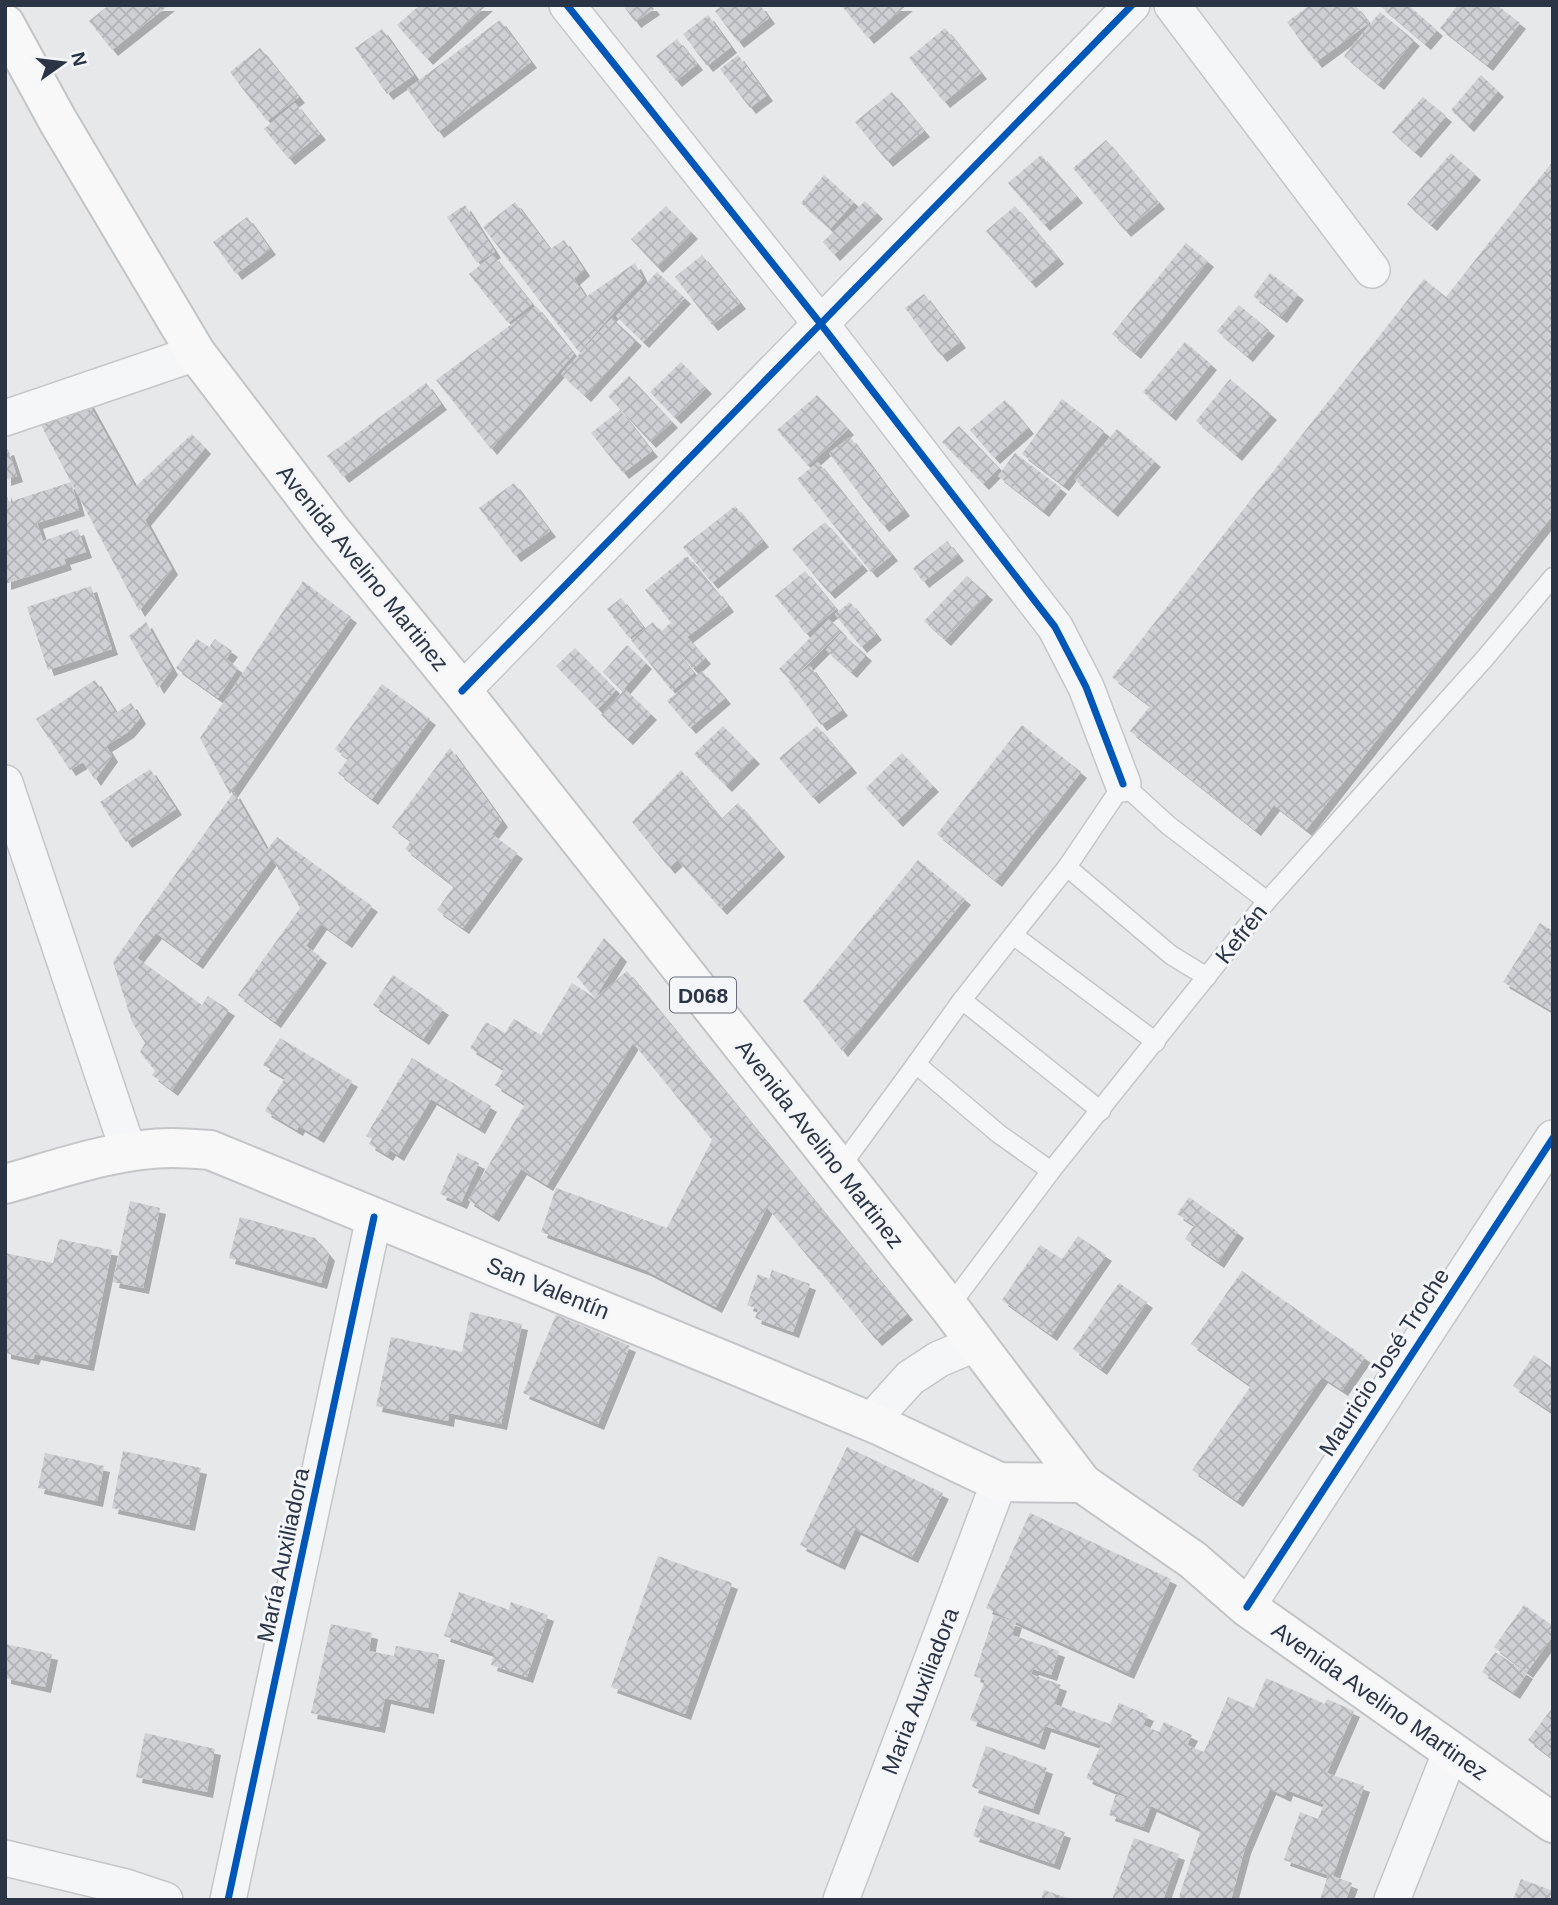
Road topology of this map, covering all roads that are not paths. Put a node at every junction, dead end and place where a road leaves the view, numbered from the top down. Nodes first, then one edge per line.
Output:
1 (567, 5) edge
2 (1132, 5) edge
3 (1172, 5) edge
4 (5, 24) edge
5 (1372, 270) dead end
6 (820, 323) junction
7 (195, 353) junction
8 (5, 418) edge
9 (1553, 577) edge
10 (462, 691) junction
11 (5, 783) edge
12 (1123, 784) junction
13 (1067, 867) junction
14 (1267, 901) junction
15 (1013, 935) junction
16 (1207, 978) junction
17 (961, 1000) junction
18 (1156, 1042) junction
19 (916, 1064) junction
20 (1101, 1111) junction
21 (1553, 1138) edge
22 (129, 1153) junction
23 (839, 1169) junction
24 (1051, 1171) junction
25 (5, 1184) edge
26 (374, 1217) junction
27 (949, 1307) junction
28 (975, 1343) junction
29 (883, 1427) junction
30 (999, 1482) junction
31 (1082, 1483) junction
32 (1247, 1607) junction
33 (1451, 1751) junction
34 (1553, 1823) edge
35 (5, 1858) edge
36 (165, 1900) edge
37 (228, 1900) edge
38 (841, 1900) edge
39 (1392, 1900) edge

1 - 6 street
2 - 6 street
3 - 5 street
4 - 7 main road, Avenida Avelino Martinez / D068
6 - 10 street
6 - 12 street
7 - 8 street
7 - 10 main road, Avenida Avelino Martinez / D068
9 - 14 lane, Kefrén
10 - 23 main road, Avenida Avelino Martinez / D068
11 - 22 street
12 - 13 lane
12 - 14 lane
13 - 15 lane
13 - 16 lane
14 - 16 lane, Kefrén
15 - 17 lane
15 - 18 lane
16 - 18 lane, Kefrén
17 - 19 lane
17 - 20 lane
18 - 20 lane, Kefrén
19 - 23 lane
19 - 24 lane
20 - 24 lane, Kefrén
21 - 32 street, Mauricio José Troche
22 - 25 main road, San Valentín
22 - 26 main road, San Valentín
23 - 27 main road, Avenida Avelino Martinez / D068
24 - 27 lane, Kefrén
26 - 29 main road, San Valentín
26 - 37 street, María Auxiliadora
27 - 28 main road, Avenida Avelino Martinez / D068
28 - 29 street
28 - 31 main road, Avenida Avelino Martinez / D068
29 - 30 main road, San Valentín
30 - 31 main road, San Valentín
30 - 38 street, Maria Auxiliadora
31 - 32 main road, Avenida Avelino Martinez / D068
32 - 33 main road, Avenida Avelino Martinez / D068
33 - 34 main road, Avenida Avelino Martinez / D068
33 - 39 street
35 - 36 street

